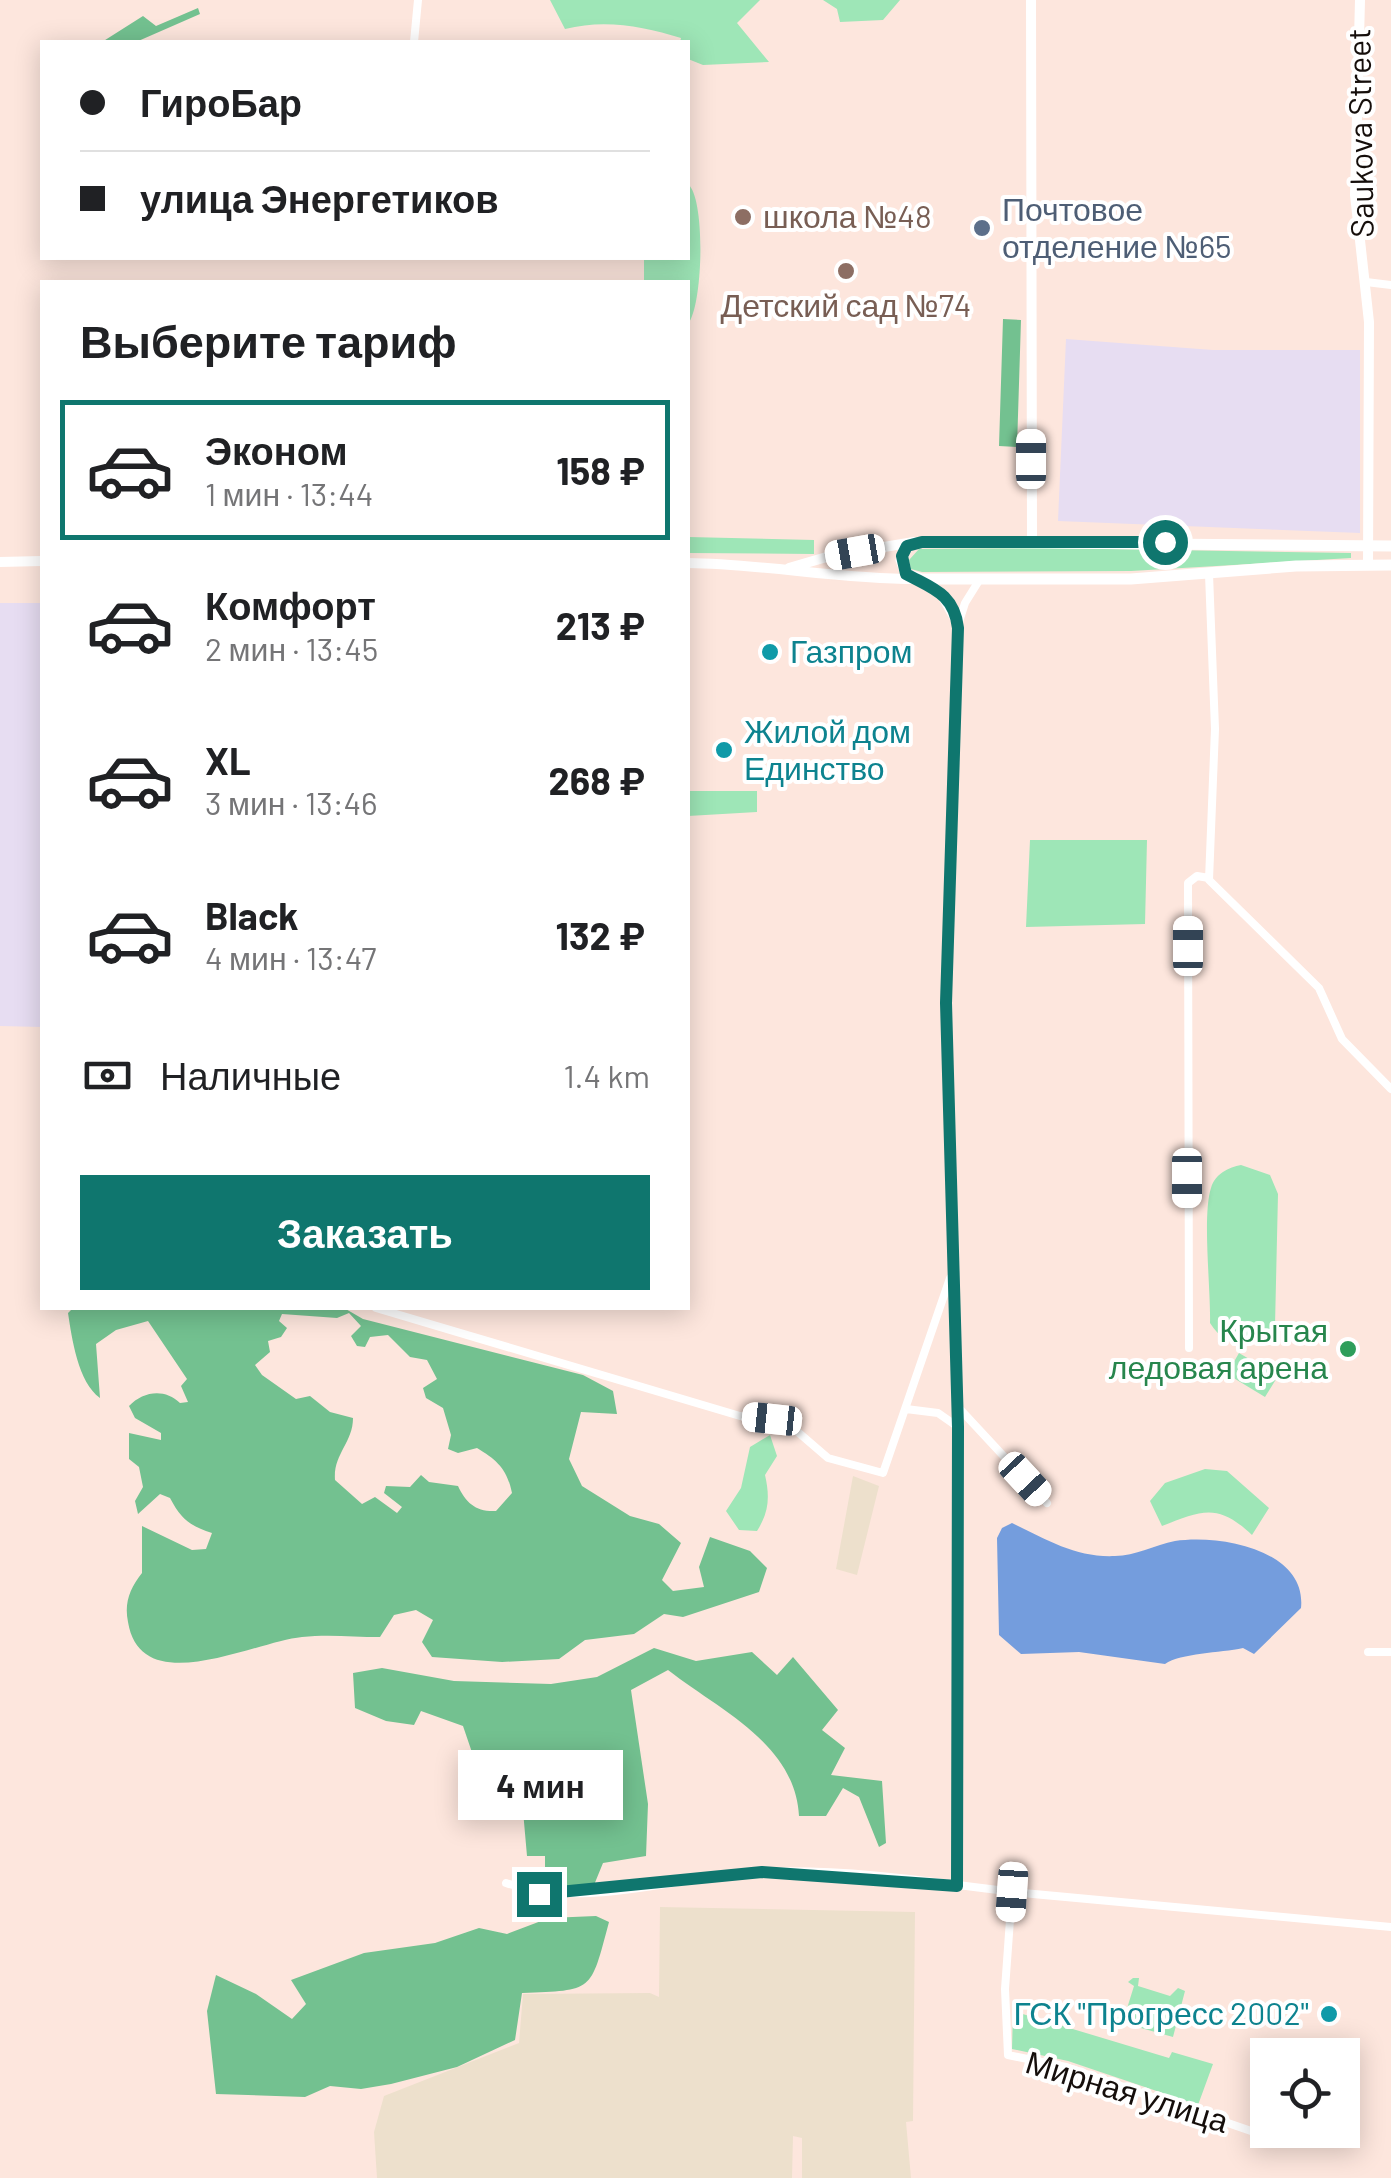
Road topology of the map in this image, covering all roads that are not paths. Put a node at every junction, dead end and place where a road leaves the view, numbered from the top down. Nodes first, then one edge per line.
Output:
1 (418, 0) edge
2 (1030, 0) edge
3 (1360, 0) edge
4 (414, 40) edge
5 (1366, 282) junction
6 (1391, 285) edge
7 (1032, 541) junction
8 (918, 542) junction
9 (1280, 544) junction
10 (1368, 546) junction
11 (1391, 546) edge
12 (40, 560) edge
13 (0, 562) edge
14 (690, 563) edge
15 (1368, 565) junction
16 (1391, 565) edge
17 (1278, 567) junction
18 (788, 568) junction
19 (1209, 574) junction
20 (922, 579) junction
21 (980, 579) junction
22 (958, 628) junction
23 (1209, 878) junction
24 (1391, 1089) edge
25 (953, 1269) junction
26 (383, 1310) edge
27 (1189, 1348) dead end
28 (958, 1407) junction
29 (906, 1409) junction
30 (958, 1427) junction
31 (1047, 1503) dead end
32 (1368, 1652) dead end
33 (1391, 1652) edge
34 (506, 1883) dead end
35 (957, 1886) junction
36 (1012, 1892) junction
37 (1391, 1927) edge
38 (1250, 2131) edge

1 - 4 street
2 - 7 street
3 - 5 street, Saukova Street
5 - 6 street
5 - 10 street, Saukova Street
7 - 8 main road
7 - 9 main road
8 - 18 street
8 - 20 main road
9 - 10 main road
9 - 17 main road
10 - 11 main road
10 - 15 street, Saukova Street
12 - 13 street
14 - 18 street
15 - 16 main road
15 - 17 main road
17 - 19 main road
18 - 20 street
19 - 21 main road
19 - 23 street
20 - 21 main road
20 - 22 street
21 - 22 street
22 - 25 street
23 - 24 street
23 - 27 street
25 - 28 street
25 - 29 street
26 - 29 street
28 - 30 street
28 - 31 street
29 - 30 street
30 - 35 street
32 - 33 street
34 - 35 street
35 - 36 street
36 - 37 street
36 - 38 street, Мирная улица

